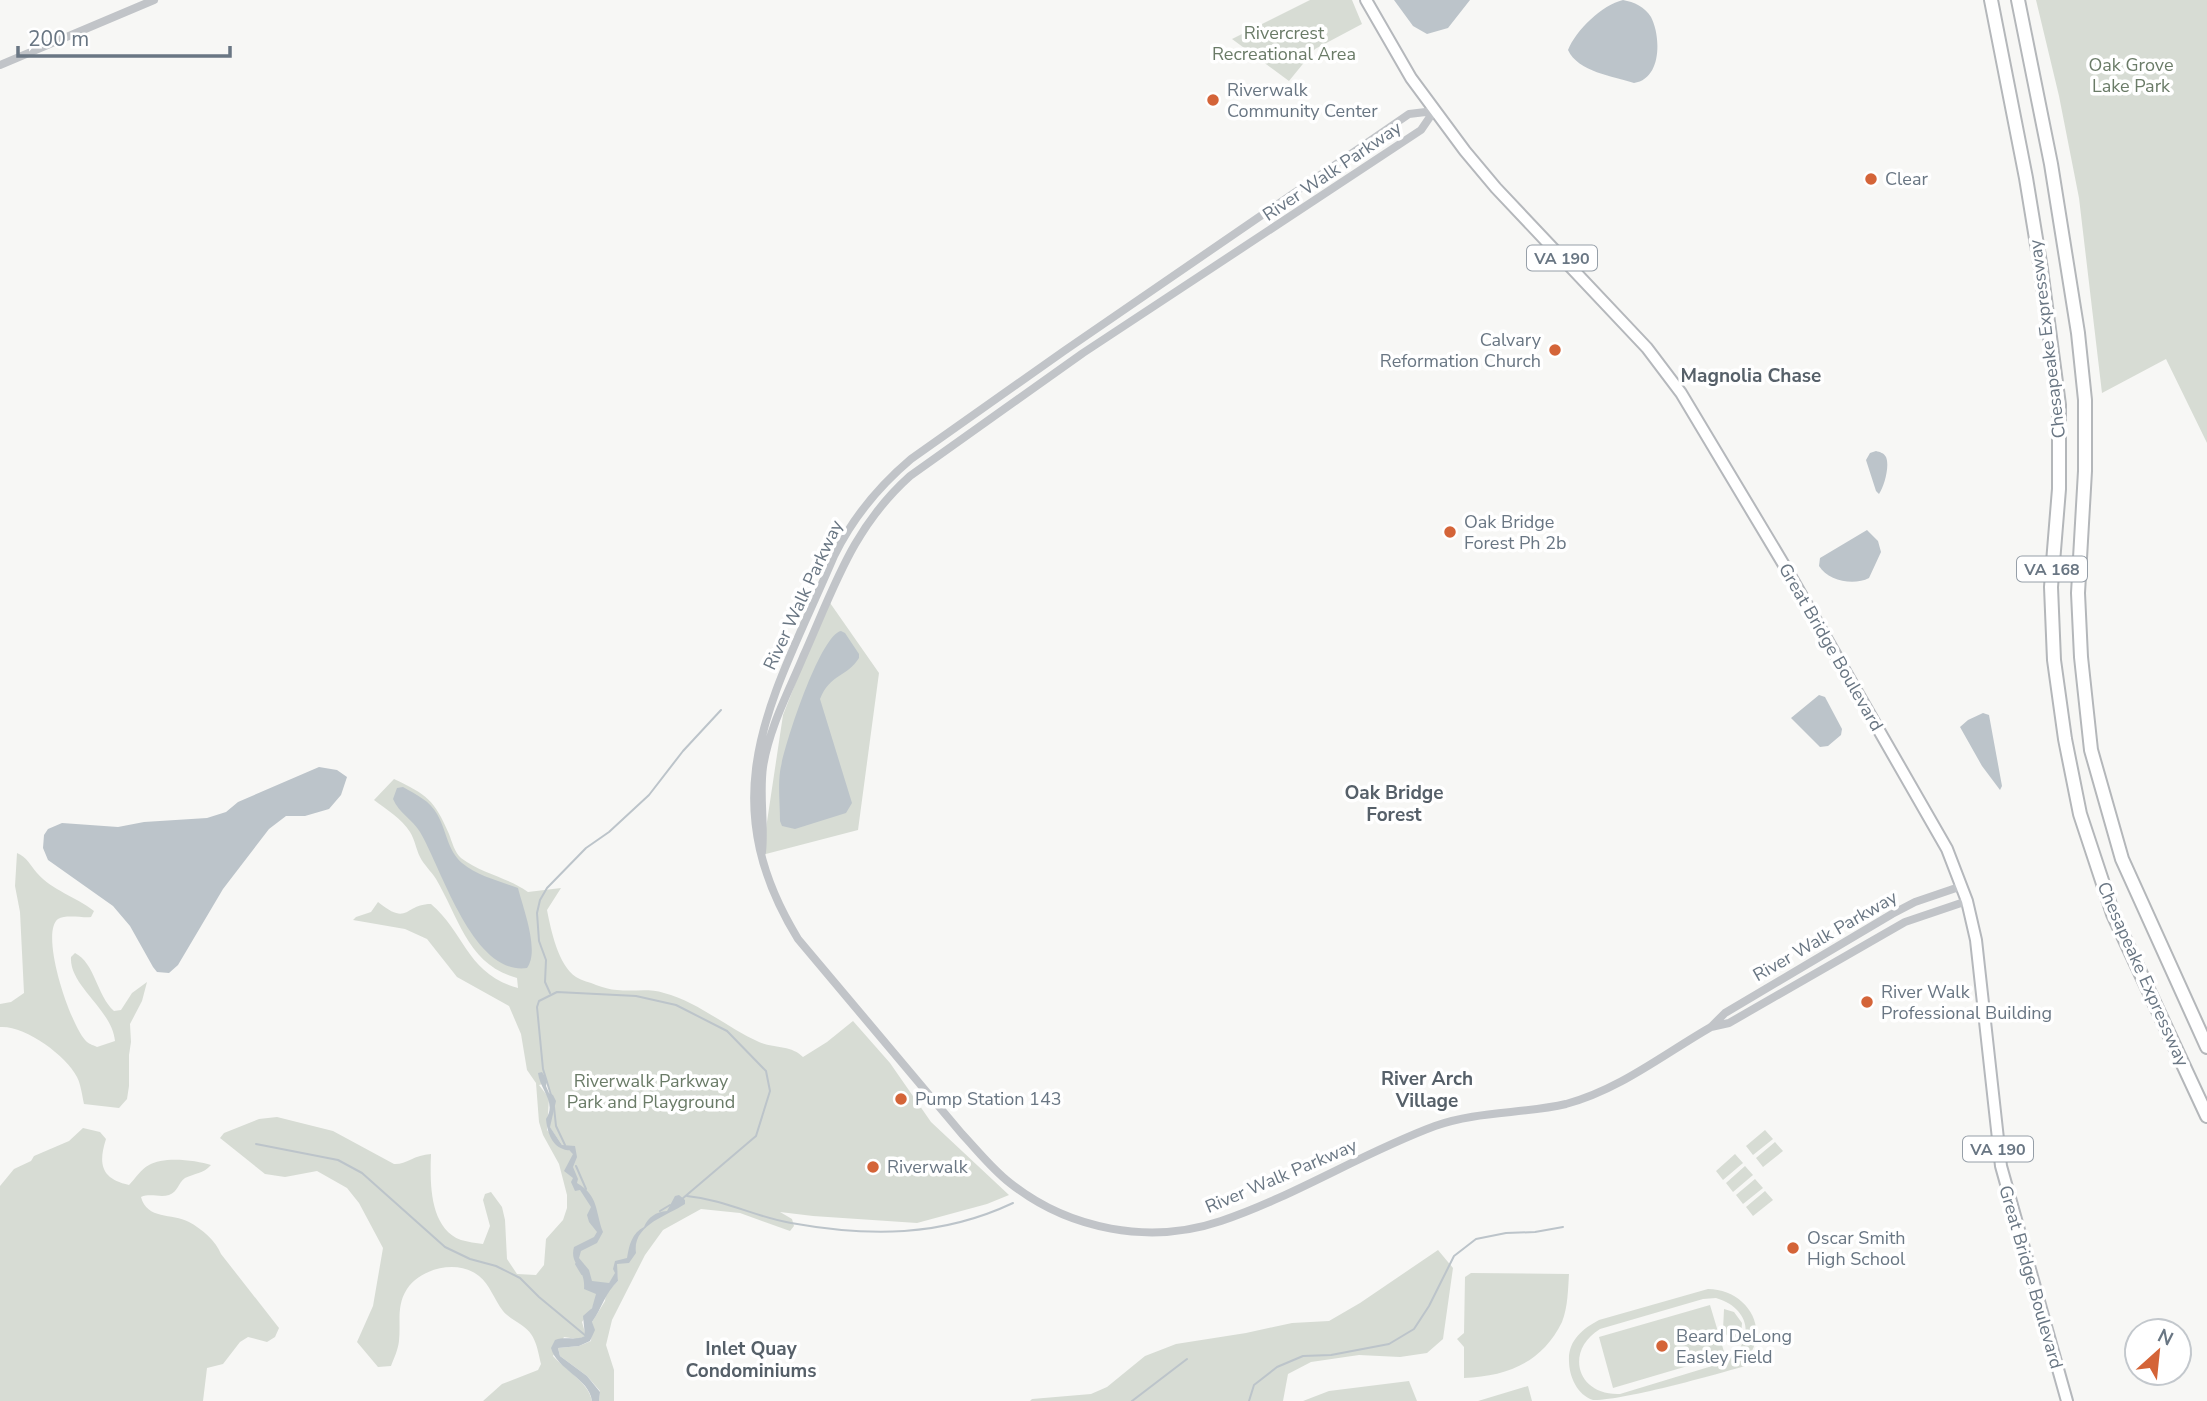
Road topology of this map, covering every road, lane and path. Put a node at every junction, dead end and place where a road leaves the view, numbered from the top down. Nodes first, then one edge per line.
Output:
1 (154, 0) edge
2 (1366, 0) edge
3 (1991, 0) edge
4 (2018, 0) edge
5 (0, 65) edge
6 (1434, 111) junction
7 (762, 855) junction
8 (1962, 886) junction
9 (1968, 901) junction
10 (1711, 1027) junction
11 (2207, 1047) edge
12 (2207, 1115) edge
13 (2067, 1401) edge

1 - 5 street
2 - 6 main road, Great Bridge Boulevard / VA 190
3 - 12 highway, Chesapeake Expressway / VA 168
4 - 11 highway, Chesapeake Expressway / VA 168
6 - 7 street, River Walk Parkway
6 - 7 street, River Walk Parkway
6 - 8 main road, Great Bridge Boulevard / VA 190
7 - 10 street, River Walk Parkway
8 - 9 main road, Great Bridge Boulevard / VA 190
8 - 10 street, River Walk Parkway
9 - 10 street, River Walk Parkway
9 - 13 main road, Great Bridge Boulevard / VA 190

